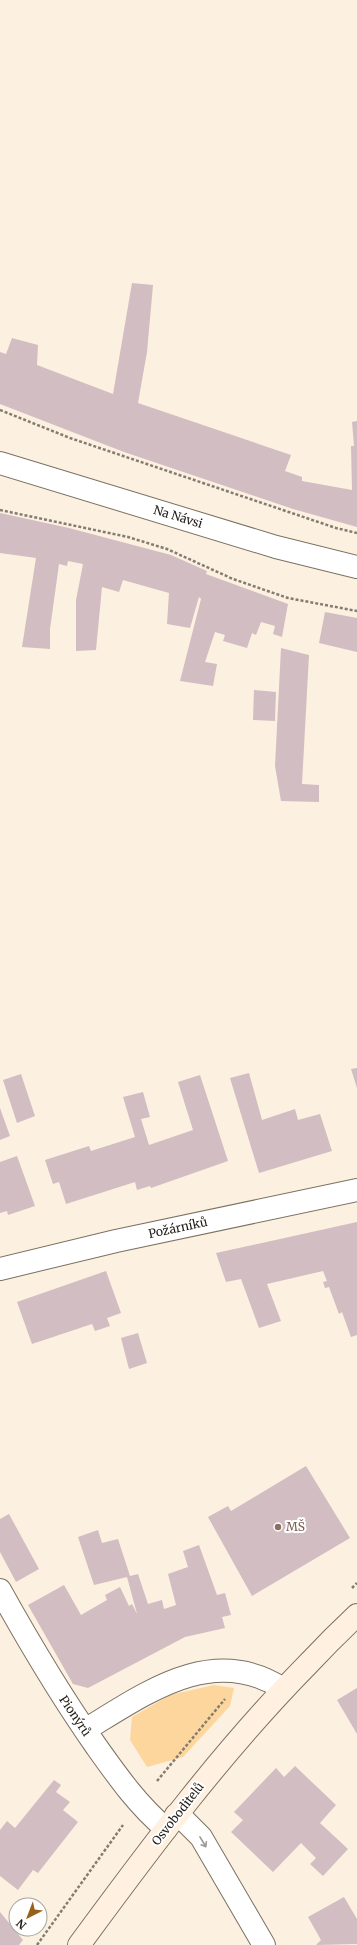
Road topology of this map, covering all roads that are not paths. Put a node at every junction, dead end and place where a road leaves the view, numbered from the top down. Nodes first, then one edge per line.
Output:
1 (0, 463) edge
2 (357, 567) edge
3 (357, 1190) edge
4 (0, 1269) edge
5 (0, 1590) edge
6 (357, 1615) edge
7 (283, 1689) junction
8 (84, 1730) junction
9 (171, 1822) junction
10 (78, 1945) edge
11 (264, 1945) edge

1 - 2 street, Na Návsi
3 - 4 street, Požárníků
5 - 8 street, Pionýrů
6 - 7 main road, Osvoboditelů
7 - 8 street
7 - 9 main road, Osvoboditelů
8 - 9 street, Pionýrů
9 - 10 main road, Osvoboditelů
9 -> 11 street, Pionýrů

